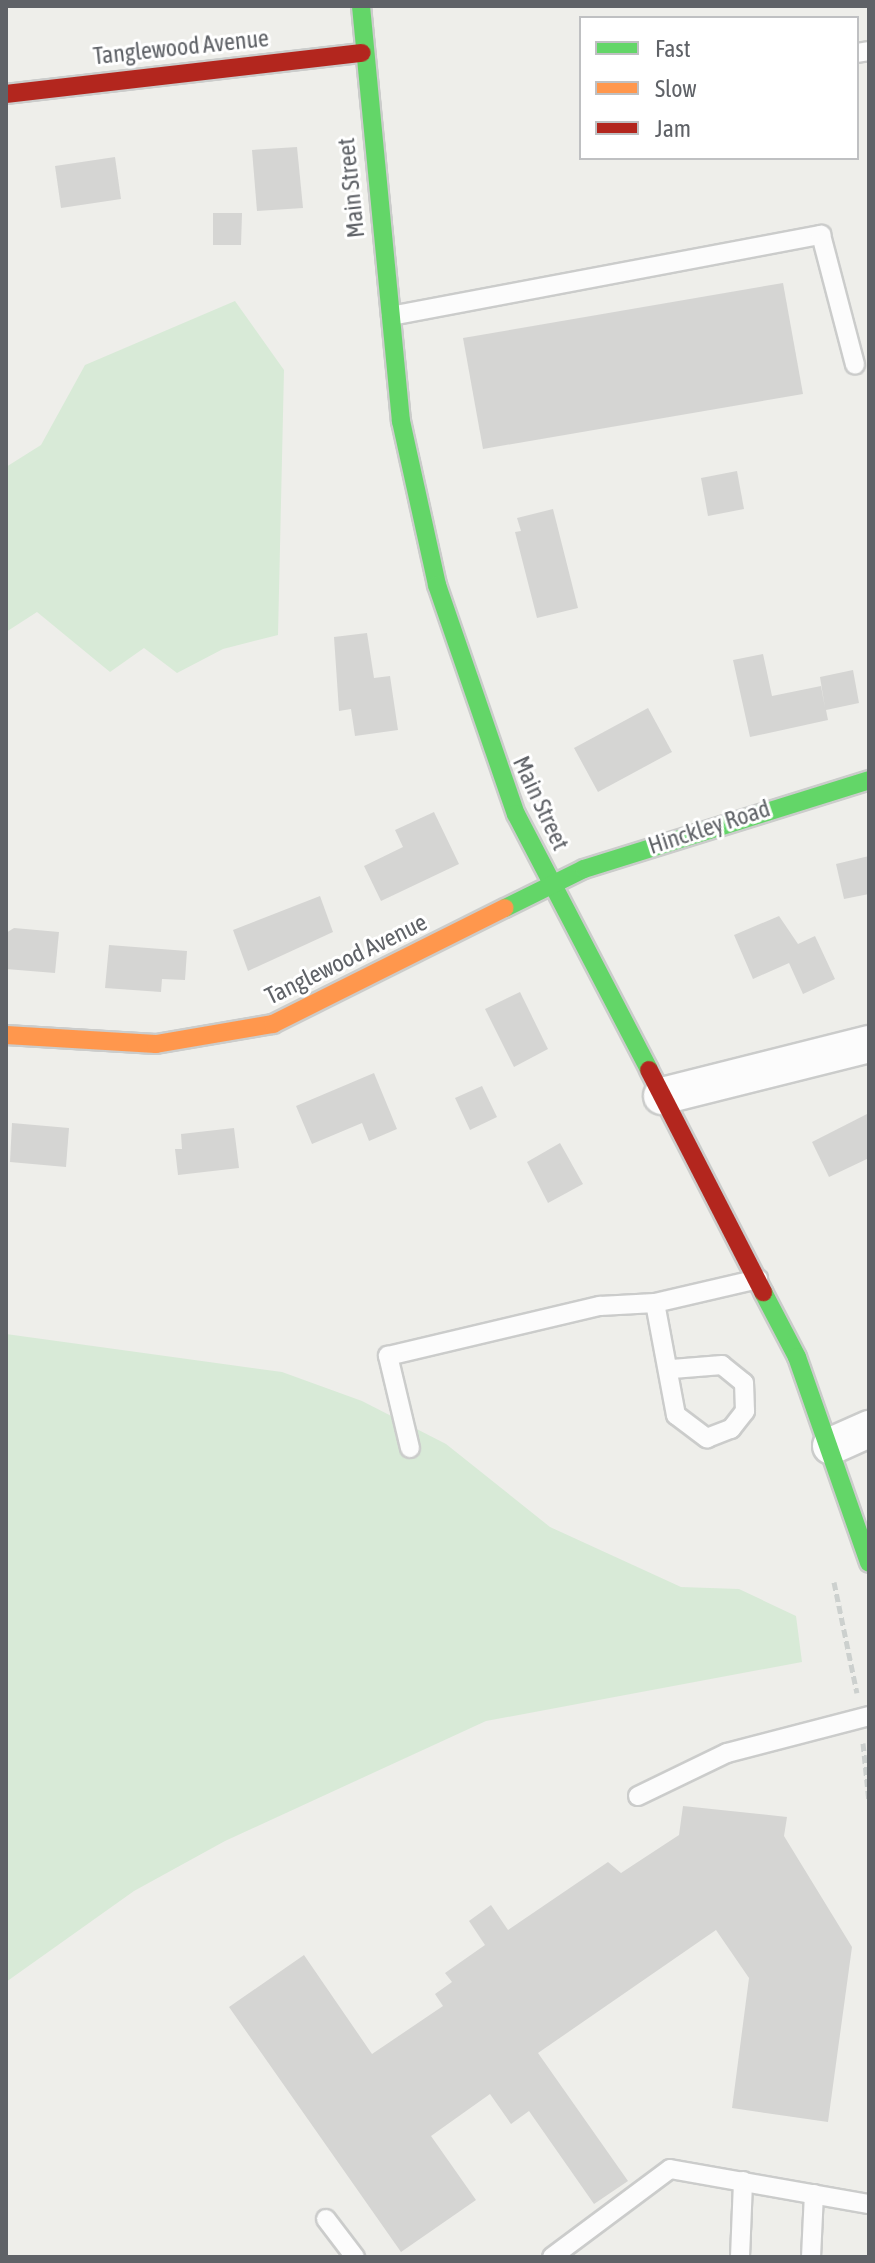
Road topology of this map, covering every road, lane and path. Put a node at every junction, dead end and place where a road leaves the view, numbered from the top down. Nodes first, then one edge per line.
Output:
1 (361, 6) edge
2 (362, 53) junction
3 (6, 94) edge
4 (389, 316) junction
5 (855, 365) dead end
6 (869, 780) edge
7 (553, 884) junction
8 (6, 1035) edge
9 (869, 1044) edge
10 (662, 1096) junction
11 (758, 1279) junction
12 (655, 1303) junction
13 (672, 1369) junction
14 (869, 1429) edge
15 (831, 1446) junction
16 (410, 1448) dead end
17 (869, 1563) edge
18 (869, 1716) edge
19 (638, 1796) dead end
20 (743, 2181) junction
21 (814, 2194) junction
22 (869, 2204) edge
23 (326, 2219) dead end
24 (355, 2257) edge
25 (552, 2257) edge
26 (740, 2257) edge
27 (811, 2257) edge

1 - 2 main road, Main Street
2 - 3 main road, Tanglewood Avenue
2 - 4 main road, Main Street
4 - 5 lane
4 - 7 main road, Main Street
6 - 7 main road, Hinckley Road
7 - 8 main road, Tanglewood Avenue
7 - 10 main road, Main Street
9 - 10 street
10 - 11 main road, Main Street
11 - 12 lane
11 - 15 main road, Main Street
12 - 13 lane
12 - 16 lane
13 - 13 lane
14 - 15 street
15 - 17 main road, Main Street
18 - 19 lane
20 - 21 lane
20 - 25 lane
20 - 26 lane
21 - 22 lane
21 - 27 lane
23 - 24 lane

